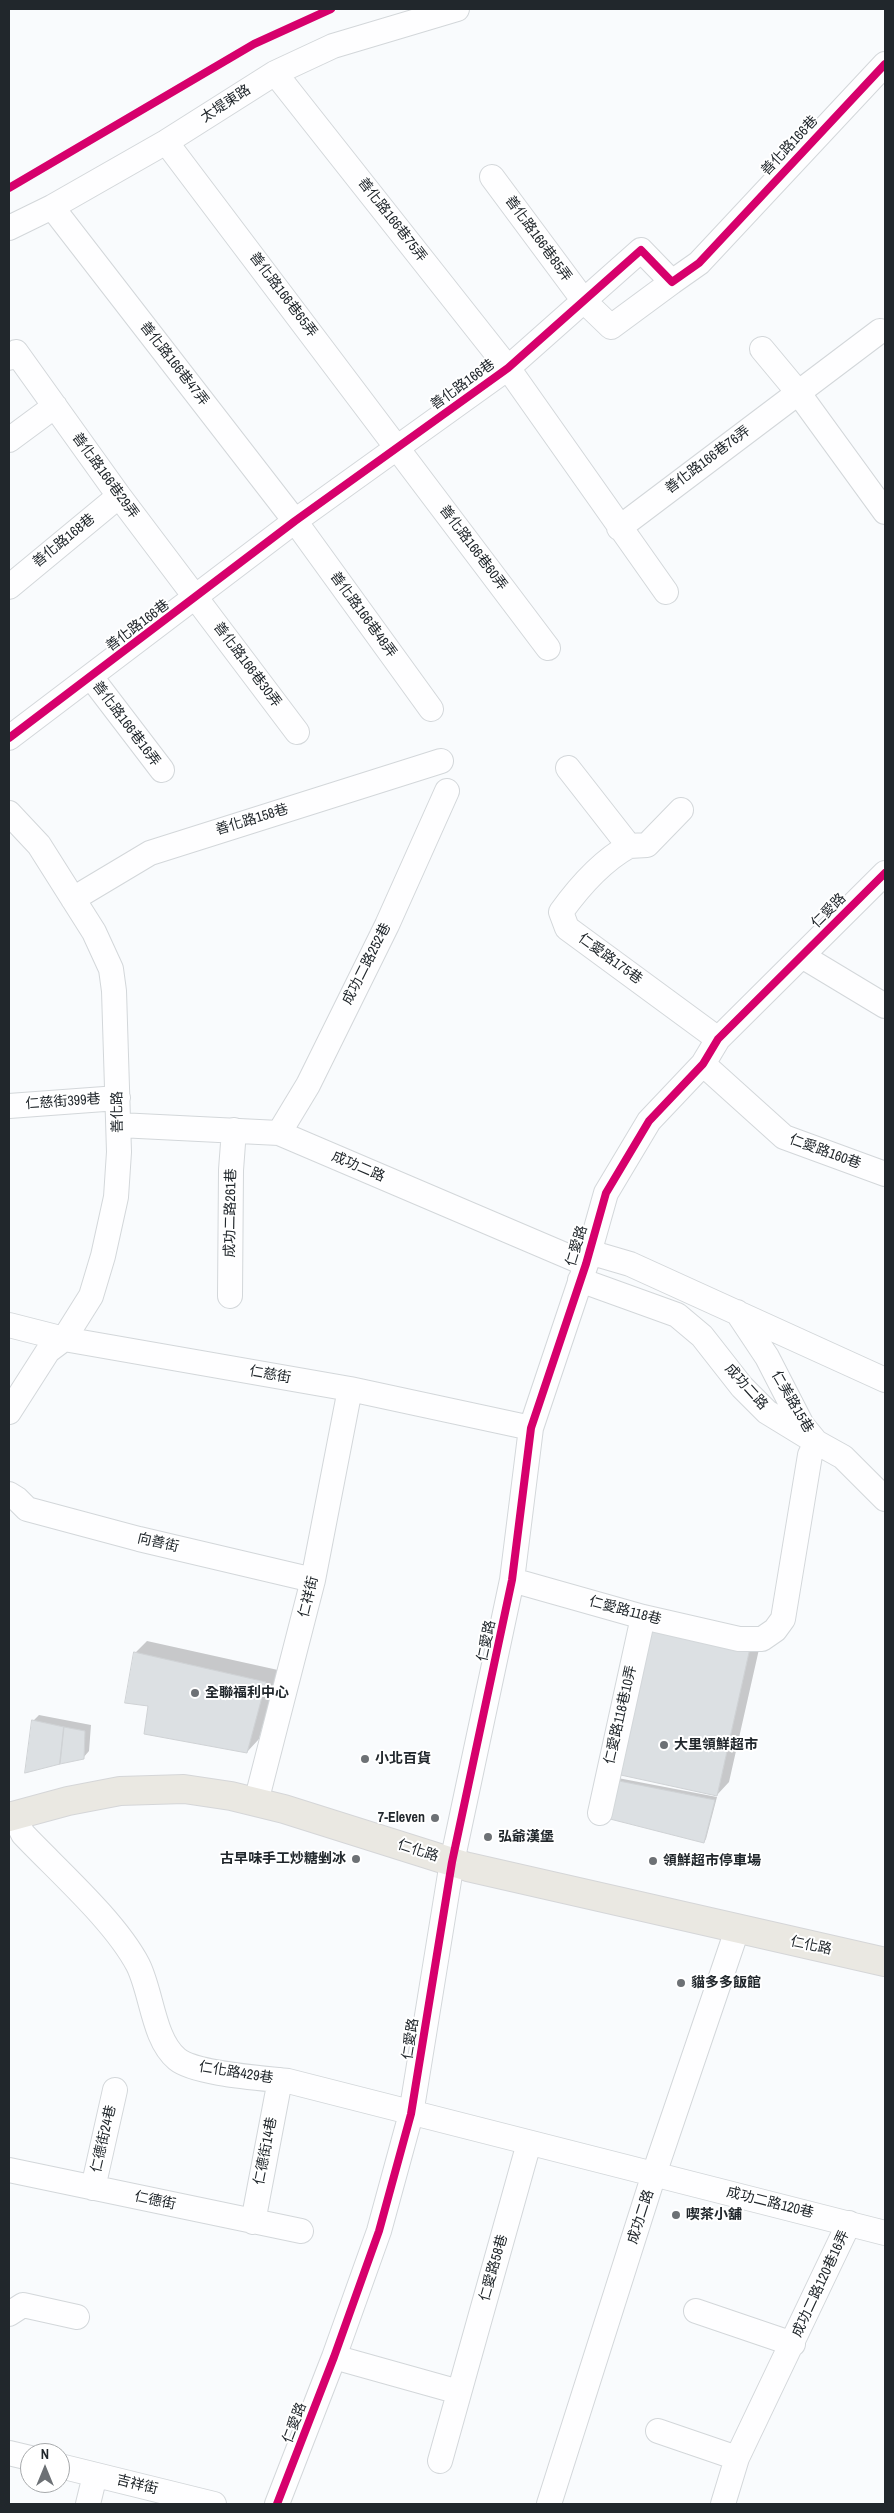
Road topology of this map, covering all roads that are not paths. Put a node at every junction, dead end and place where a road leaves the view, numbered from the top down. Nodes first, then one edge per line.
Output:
1 (457, 9) edge
2 (885, 64) edge
3 (275, 73) junction
4 (166, 142) junction
5 (492, 177) dead end
6 (52, 207) junction
7 (9, 228) edge
8 (672, 282) junction
9 (584, 301) junction
10 (880, 331) dead end
11 (762, 349) dead end
12 (13, 355) edge
13 (508, 368) junction
14 (797, 392) junction
15 (55, 406) junction
16 (9, 440) edge
17 (399, 448) junction
18 (119, 496) junction
19 (885, 512) edge
20 (295, 521) junction
21 (619, 528) junction
22 (9, 587) edge
23 (666, 592) dead end
24 (196, 598) junction
25 (548, 648) dead end
26 (91, 677) junction
27 (432, 709) dead end
28 (297, 732) dead end
29 (9, 738) edge
30 (441, 761) dead end
31 (568, 768) dead end
32 (162, 770) dead end
33 (447, 791) dead end
34 (681, 810) dead end
35 (9, 813) edge
36 (629, 846) junction
37 (885, 872) edge
38 (73, 899) junction
39 (802, 956) junction
40 (885, 1006) edge
41 (718, 1038) junction
42 (703, 1064) junction
43 (118, 1098) junction
44 (9, 1106) edge
45 (119, 1125) junction
46 (234, 1130) junction
47 (279, 1133) junction
48 (885, 1174) edge
49 (585, 1265) junction
50 (230, 1296) dead end
51 (737, 1312) junction
52 (9, 1325) edge
53 (64, 1339) junction
54 (875, 1375) edge
55 (350, 1389) junction
56 (9, 1412) edge
57 (532, 1428) junction
58 (816, 1442) junction
59 (9, 1494) edge
60 (885, 1499) edge
61 (313, 1580) junction
62 (512, 1580) junction
63 (643, 1617) junction
64 (256, 1802) junction
65 (600, 1813) dead end
66 (11, 1816) edge
67 (452, 1862) junction
68 (737, 1930) junction
69 (885, 1962) edge
70 (280, 2080) junction
71 (115, 2090) dead end
72 (411, 2114) junction
73 (529, 2143) junction
74 (9, 2170) edge
75 (654, 2174) junction
76 (93, 2188) junction
77 (253, 2222) junction
78 (849, 2223) junction
79 (301, 2231) dead end
80 (885, 2233) edge
81 (696, 2311) dead end
82 (9, 2314) edge
83 (77, 2317) dead end
84 (793, 2344) junction
85 (334, 2357) junction
86 (458, 2392) junction
87 (658, 2431) dead end
88 (737, 2458) junction
89 (440, 2461) dead end
90 (70, 2469) edge
91 (95, 2475) junction
92 (203, 2503) edge
93 (88, 2504) edge
94 (277, 2504) edge
95 (549, 2504) edge
96 (724, 2504) edge

1 - 3 street, 太堤東路
2 - 8 street, 善化路166巷
3 - 4 street, 太堤東路
3 - 13 street, 善化路166巷75弄
4 - 6 street, 太堤東路
4 - 17 street, 善化路166巷65弄
5 - 9 street, 善化路166巷85弄
6 - 7 street, 太堤東路
6 - 20 street, 善化路166巷47弄
8 - 9 street, 善化路166巷
8 - 9 street, 善化路166巷
9 - 13 street, 善化路166巷
10 - 14 street, 善化路166巷76弄
11 - 14 street
12 - 15 street, 善化路166巷29弄
13 - 17 street, 善化路166巷
13 - 21 street
14 - 19 street
14 - 21 street, 善化路166巷76弄
15 - 16 street
15 - 18 street, 善化路166巷29弄
17 - 20 street, 善化路166巷
17 - 25 street, 善化路166巷60弄
18 - 22 street, 善化路168巷
18 - 24 street, 善化路166巷29弄
20 - 24 street, 善化路166巷
20 - 27 street, 善化路166巷48弄
21 - 23 street
24 - 26 street, 善化路166巷
24 - 28 street, 善化路166巷30弄
26 - 29 street, 善化路166巷
26 - 32 street, 善化路166巷16弄
30 - 38 street, 善化路158巷
31 - 36 street
33 - 47 street, 成功二路252巷
34 - 36 street, 仁愛路175巷
35 - 38 street, 善化路
36 - 41 street, 仁愛路175巷
37 - 39 street, 仁愛路
38 - 43 street, 善化路
39 - 40 street
39 - 41 street, 仁愛路
41 - 42 street, 仁愛路
42 - 48 street, 仁愛路160巷
42 - 49 street, 仁愛路
43 - 44 street, 仁慈街399巷
43 - 45 street, 善化路
45 - 46 street, 成功二路
45 - 53 street, 善化路
46 - 47 street, 成功二路
46 - 50 street, 成功二路261巷
47 - 49 street, 成功二路
49 - 51 street, 成功二路
49 - 57 street, 仁愛路
49 - 58 street, 成功二路
51 - 54 street, 成功二路
51 - 58 street, 仁美路15巷
52 - 53 street, 仁慈街
53 - 55 street, 仁慈街
53 - 56 street, 善化路
55 - 57 street, 仁慈街
55 - 61 street, 仁祥街
57 - 62 street, 仁愛路
58 - 60 street, 仁美路15巷
58 - 63 street, 仁愛路118巷
59 - 61 street, 向善街
61 - 64 street, 仁祥街
62 - 63 street, 仁愛路118巷
62 - 67 street, 仁愛路
63 - 65 street, 仁愛路118巷10弄
64 - 66 main road, 仁化路
64 - 67 main road, 仁化路
66 - 70 street, 仁化路429巷
67 - 68 main road, 仁化路
67 - 72 street, 仁愛路
68 - 69 main road, 仁化路
68 - 75 street, 成功二路
70 - 72 street, 仁化路429巷
70 - 77 street, 仁德街14巷
71 - 76 street, 仁德街24巷
72 - 73 street, 仁化路429巷
72 - 85 street, 仁愛路
73 - 75 street, 成功二路120巷
73 - 86 street, 仁愛路58巷
74 - 76 street, 仁德街
75 - 78 street, 成功二路120巷
75 - 95 street, 成功二路
76 - 77 street, 仁德街
77 - 79 street, 仁德街
78 - 80 street, 成功二路120巷
78 - 84 street, 成功二路120巷16弄
81 - 84 street, 成功二路120巷16弄
82 - 83 street
84 - 88 street, 成功二路120巷16弄
85 - 86 street
85 - 94 street, 仁愛路
86 - 89 street, 仁愛路58巷
87 - 88 street
88 - 96 street, 成功二路120巷16弄
90 - 91 street, 吉祥街
91 - 92 street, 吉祥街
91 - 93 street

